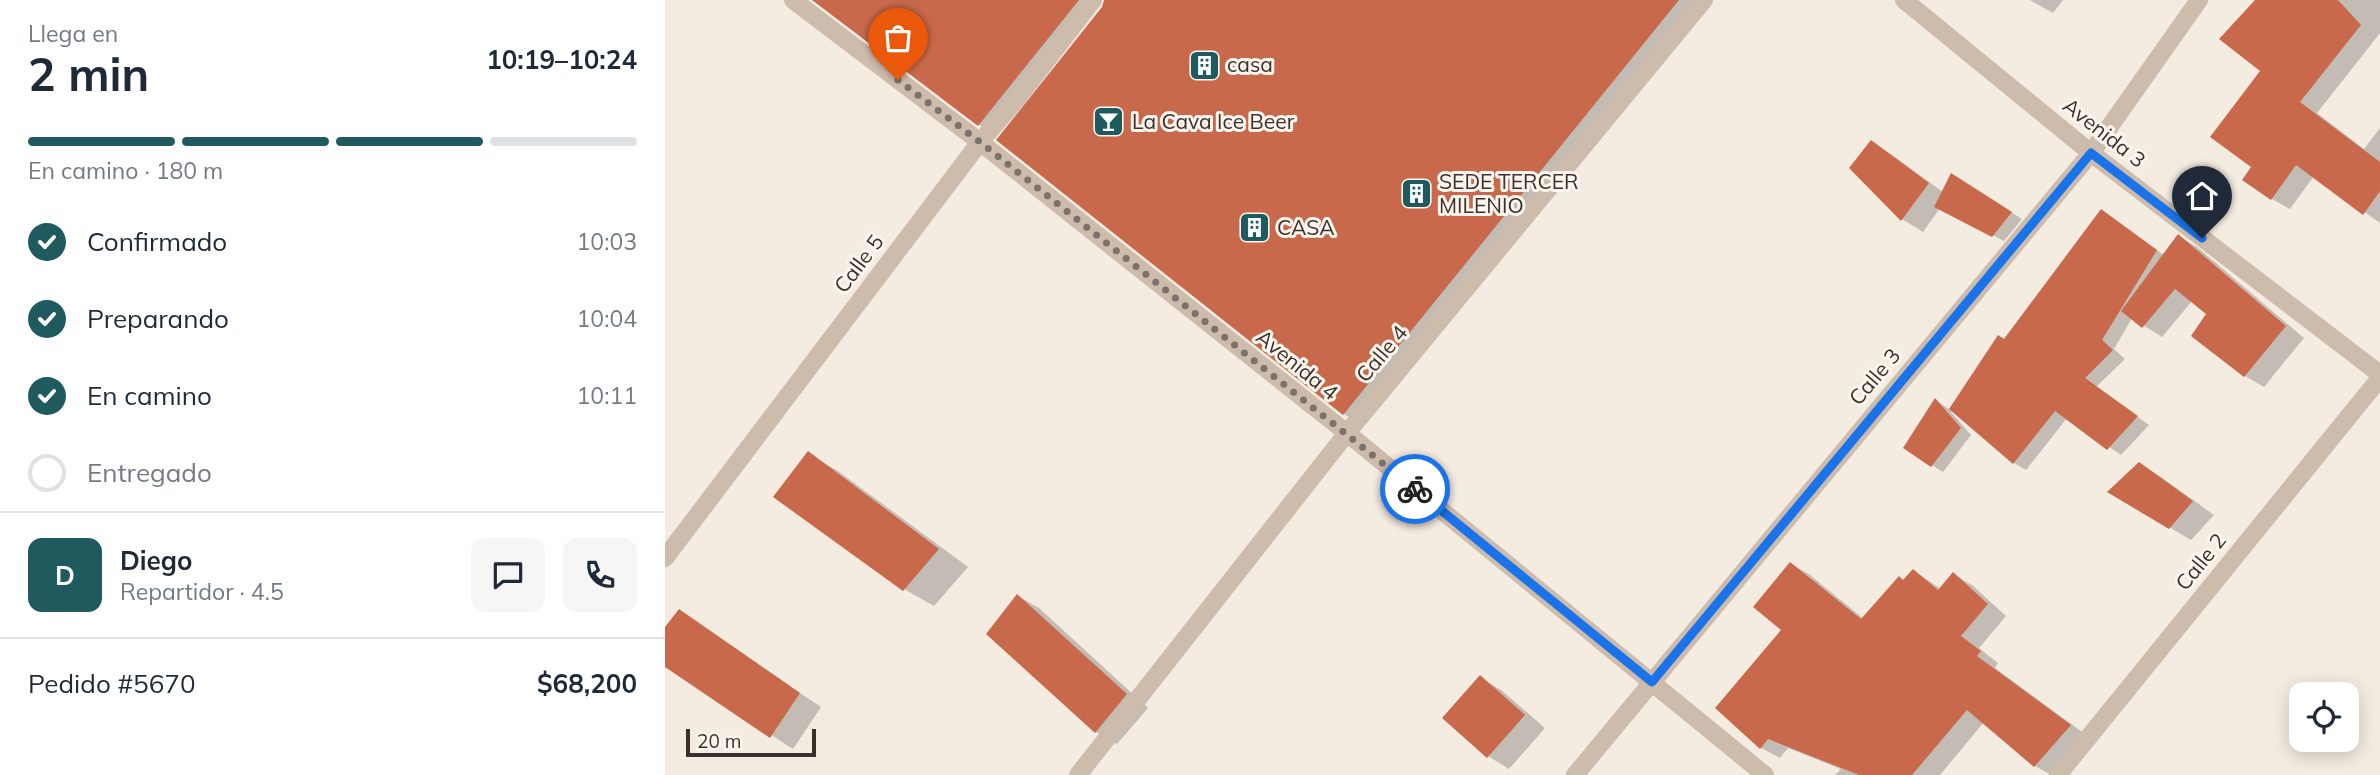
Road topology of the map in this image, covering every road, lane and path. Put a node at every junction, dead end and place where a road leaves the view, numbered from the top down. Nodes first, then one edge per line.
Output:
1 (793, 0) edge
2 (1093, 0) edge
3 (1703, 0) edge
4 (1904, 0) edge
5 (2199, 0) edge
6 (980, 142) junction
7 (2091, 153) junction
8 (2380, 376) edge
9 (1347, 433) junction
10 (665, 558) edge
11 (1652, 682) junction
12 (1077, 775) edge
13 (1576, 775) edge
14 (1765, 775) edge
15 (2058, 775) edge

1 - 6 street, Avenida 4
2 - 6 street, Calle 5
3 - 9 street, Calle 4
4 - 7 street, Avenida 3
5 - 7 street, Calle 3
6 - 9 street, Avenida 4
6 - 10 street, Calle 5
7 - 8 street, Avenida 3
7 - 11 street, Calle 3
8 - 15 street, Calle 2
9 - 11 street, Avenida 4
9 - 12 street, Calle 4
11 - 13 street, Calle 3
11 - 14 street, Avenida 4

